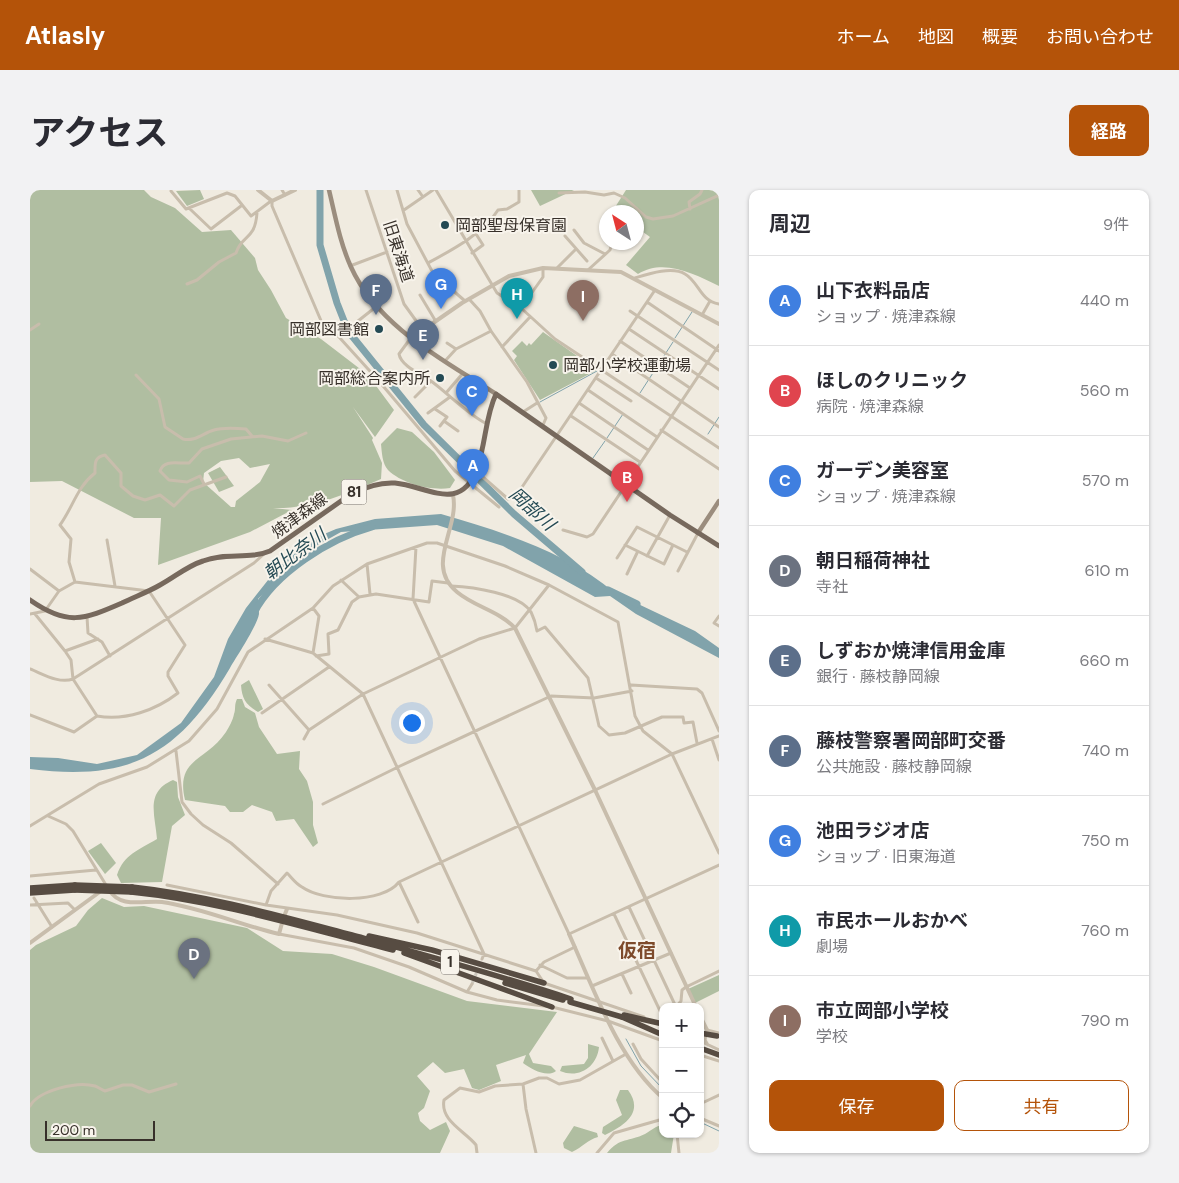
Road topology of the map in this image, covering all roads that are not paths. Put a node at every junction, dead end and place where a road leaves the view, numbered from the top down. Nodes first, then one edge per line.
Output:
1 (170, 190) edge
2 (258, 190) edge
3 (282, 190) edge
4 (295, 190) edge
5 (329, 190) edge
6 (366, 190) edge
7 (397, 190) edge
8 (418, 190) edge
9 (435, 190) edge
10 (519, 190) edge
11 (702, 190) edge
12 (559, 192) dead end
13 (285, 195) junction
14 (719, 196) edge
15 (423, 197) junction
16 (272, 201) junction
17 (631, 205) edge
18 (241, 206) junction
19 (190, 209) junction
20 (690, 209) junction
21 (404, 210) junction
22 (257, 212) junction
23 (644, 215) edge
24 (574, 230) dead end
25 (476, 234) junction
26 (564, 236) dead end
27 (465, 240) junction
28 (576, 249) junction
29 (610, 250) edge
30 (387, 252) junction
31 (472, 253) junction
32 (605, 254) junction
33 (587, 261) dead end
34 (428, 263) junction
35 (350, 266) junction
36 (544, 268) junction
37 (557, 268) junction
38 (588, 270) junction
39 (635, 278) junction
40 (187, 284) dead end
41 (492, 286) junction
42 (655, 289) junction
43 (420, 295) dead end
44 (467, 300) junction
45 (710, 301) junction
46 (647, 302) junction
47 (719, 304) edge
48 (378, 306) junction
49 (520, 308) junction
50 (630, 311) dead end
51 (702, 315) junction
52 (638, 316) junction
53 (530, 317) junction
54 (435, 320) junction
55 (358, 322) dead end
56 (38, 324) dead end
57 (719, 324) edge
58 (422, 329) junction
59 (629, 329) junction
60 (30, 330) edge
61 (491, 331) junction
62 (410, 339) junction
63 (620, 341) junction
64 (447, 343) dead end
65 (719, 345) edge
66 (502, 347) junction
67 (456, 349) junction
68 (718, 350) edge
69 (612, 354) junction
70 (445, 361) junction
71 (707, 363) junction
72 (602, 370) junction
73 (719, 370) edge
74 (463, 373) junction
75 (136, 375) dead end
76 (699, 375) junction
77 (596, 378) junction
78 (431, 381) junction
79 (690, 388) junction
80 (719, 389) edge
81 (588, 390) junction
82 (446, 393) junction
83 (496, 394) junction
84 (415, 397) dead end
85 (450, 397) junction
86 (630, 401) dead end
87 (537, 402) junction
88 (681, 402) junction
89 (579, 403) junction
90 (435, 409) junction
91 (524, 412) junction
92 (428, 413) dead end
93 (571, 416) junction
94 (671, 416) junction
95 (444, 421) junction
96 (487, 424) junction
97 (543, 425) junction
98 (440, 426) dead end
99 (719, 427) edge
100 (661, 430) junction
101 (458, 431) dead end
102 (306, 433) dead end
103 (252, 436) junction
104 (557, 436) junction
105 (657, 437) junction
106 (719, 448) edge
107 (648, 450) junction
108 (640, 462) junction
109 (719, 469) edge
110 (476, 471) junction
111 (226, 477) dead end
112 (469, 482) junction
113 (204, 484) junction
114 (626, 485) junction
115 (454, 495) junction
116 (719, 501) edge
117 (499, 507) dead end
118 (670, 515) junction
119 (563, 530) dead end
120 (698, 533) junction
121 (657, 536) junction
122 (107, 540) dead end
123 (446, 543) junction
124 (625, 545) junction
125 (673, 545) junction
126 (719, 546) edge
127 (416, 547) junction
128 (687, 552) junction
129 (265, 553) junction
130 (638, 553) junction
131 (647, 556) junction
132 (618, 558) dead end
133 (367, 564) junction
134 (30, 568) edge
135 (678, 571) dead end
136 (627, 574) dead end
137 (341, 580) junction
138 (75, 582) junction
139 (449, 584) junction
140 (549, 585) junction
141 (115, 586) junction
142 (149, 590) junction
143 (59, 591) junction
144 (370, 594) junction
145 (359, 597) junction
146 (413, 599) junction
147 (30, 600) edge
148 (313, 608) junction
149 (45, 611) junction
150 (530, 611) junction
151 (32, 614) edge
152 (719, 616) edge
153 (87, 617) junction
154 (168, 619) junction
155 (719, 626) edge
156 (515, 628) junction
157 (98, 639) junction
158 (264, 639) junction
159 (66, 651) junction
160 (314, 655) junction
161 (110, 656) junction
162 (441, 658) junction
163 (329, 667) junction
164 (30, 669) edge
165 (73, 679) junction
166 (268, 685) dead end
167 (631, 685) junction
168 (632, 691) junction
169 (363, 694) junction
170 (551, 696) junction
171 (594, 698) junction
172 (280, 699) junction
173 (262, 713) dead end
174 (30, 715) edge
175 (97, 716) junction
176 (641, 727) junction
177 (309, 730) junction
178 (474, 731) junction
179 (719, 731) edge
180 (719, 736) edge
181 (304, 739) dead end
182 (712, 739) junction
183 (697, 743) junction
184 (176, 750) junction
185 (672, 754) junction
186 (719, 760) edge
187 (398, 767) junction
188 (596, 790) junction
189 (323, 804) dead end
190 (47, 816) junction
191 (30, 826) edge
192 (519, 826) junction
193 (719, 853) edge
194 (442, 862) junction
195 (719, 865) edge
196 (96, 870) junction
197 (30, 876) edge
198 (399, 882) junction
199 (278, 884) junction
200 (106, 886) junction
201 (167, 886) dead end
202 (75, 887) junction
203 (30, 888) edge
204 (131, 889) junction
205 (30, 892) edge
206 (34, 898) dead end
207 (646, 899) junction
208 (30, 905) edge
209 (38, 905) junction
210 (266, 905) junction
211 (629, 907) junction
212 (287, 909) junction
213 (75, 910) junction
214 (285, 914) dead end
215 (614, 914) junction
216 (418, 922) dead end
217 (282, 923) dead end
218 (52, 927) junction
219 (328, 929) junction
220 (279, 934) junction
221 (569, 934) junction
222 (30, 943) edge
223 (575, 947) junction
224 (404, 953) junction
225 (671, 953) junction
226 (484, 954) junction
227 (482, 960) dead end
228 (656, 960) junction
229 (540, 965) junction
230 (583, 965) junction
231 (577, 968) dead end
232 (639, 968) junction
233 (536, 970) junction
234 (719, 971) edge
235 (622, 974) junction
236 (588, 978) junction
237 (544, 983) junction
238 (472, 984) tunnel mouth
239 (592, 986) junction
240 (686, 987) junction
241 (467, 992) junction
242 (631, 993) dead end
243 (570, 1000) junction
244 (598, 1002) junction
245 (674, 1003) edge
246 (679, 1003) edge
247 (694, 1003) edge
248 (552, 1007) junction
249 (659, 1009) edge
250 (622, 1016) junction
251 (608, 1021) junction
252 (659, 1022) edge
253 (659, 1022) edge
254 (704, 1024) edge
255 (707, 1030) junction
256 (659, 1032) edge
257 (659, 1032) edge
258 (704, 1033) edge
259 (719, 1034) edge
260 (602, 1038) dead end
261 (659, 1040) edge
262 (704, 1043) edge
263 (633, 1044) dead end
264 (708, 1045) junction
265 (704, 1050) edge
266 (719, 1050) edge
267 (627, 1054) junction
268 (704, 1056) edge
269 (719, 1056) edge
270 (613, 1061) junction
271 (719, 1061) edge
272 (659, 1079) edge
273 (176, 1084) dead end
274 (523, 1084) junction
275 (659, 1094) edge
276 (719, 1095) edge
277 (704, 1102) edge
278 (30, 1106) edge
279 (659, 1120) edge
280 (704, 1120) edge
281 (719, 1126) edge
282 (677, 1138) edge
283 (477, 1153) edge
284 (536, 1153) edge
285 (597, 1153) edge
286 (679, 1153) edge

1 - 19 street
2 - 16 street
3 - 13 street
4 - 13 street
5 - 35 main road
6 - 30 street, 旧東海道
7 - 21 street
8 - 15 street
9 - 15 street
9 - 27 street
10 - 25 street
11 - 20 street
12 - 17 street
13 - 16 street
14 - 20 street
15 - 21 street
16 - 22 street
16 - 112 street
18 - 19 street
18 - 19 street
18 - 22 street
20 - 23 street
21 - 34 street
22 - 40 street
24 - 32 street
25 - 27 street
25 - 31 street
26 - 28 street
27 - 31 street
27 - 34 street
28 - 33 street
28 - 37 street
29 - 32 street
30 - 35 street
30 - 58 street, 旧東海道
31 - 41 street
32 - 38 street
34 - 44 street
35 - 48 main road
36 - 37 street
36 - 41 street
36 - 49 street
37 - 38 street
38 - 39 street
39 - 42 street
39 - 45 street
41 - 44 street
41 - 49 street
42 - 46 street
42 - 51 street
43 - 54 street
44 - 54 street
44 - 61 street
45 - 47 street
45 - 51 street
46 - 52 street
46 - 68 street
48 - 55 street
48 - 62 main road
49 - 53 street
50 - 52 street
51 - 57 street
52 - 59 street
52 - 71 street
53 - 66 street
53 - 72 street
54 - 58 street
56 - 60 street
58 - 62 street
59 - 63 street
59 - 76 street
61 - 66 street
61 - 67 street
62 - 70 main road
62 - 78 street
63 - 69 street
63 - 79 street
64 - 67 street
65 - 68 street
66 - 87 street
67 - 70 street
68 - 71 street
69 - 72 street
69 - 88 street
70 - 74 main road
71 - 73 street
71 - 76 street
72 - 77 street
72 - 94 street
74 - 82 street
74 - 83 main road
75 - 103 street
76 - 79 street
76 - 80 street
77 - 81 street
77 - 86 street
78 - 82 street
78 - 84 street
79 - 88 street
81 - 89 street
81 - 105 street
82 - 85 street
83 - 91 main road
83 - 96 main road
85 - 90 street
85 - 96 street
87 - 91 street
87 - 97 street
88 - 94 street
88 - 99 street
89 - 93 street
89 - 107 street
90 - 92 street
90 - 95 street
91 - 97 main road
93 - 104 street
93 - 108 street
94 - 100 street
94 - 106 street
95 - 98 street
95 - 101 street
96 - 110 main road
97 - 104 main road
100 - 105 street
100 - 109 street
102 - 103 street
103 - 113 street
104 - 110 street
104 - 114 main road
105 - 107 street
107 - 108 street
108 - 114 street
110 - 112 main road
111 - 113 street
112 - 115 main road
112 - 117 street
113 - 138 street
114 - 118 main road
114 - 119 street
115 - 123 street
115 - 129 main road, 焼津森線 / 81
116 - 120 main road
118 - 120 main road
118 - 121 street
120 - 126 main road
120 - 128 street
121 - 124 street
121 - 125 street
121 - 131 street
122 - 141 street
123 - 127 street
123 - 139 street
123 - 140 street
124 - 130 street
124 - 132 street
125 - 128 street
125 - 131 street
127 - 133 street
127 - 146 street
128 - 135 street
129 - 142 main road, 焼津森線
129 - 154 street
130 - 131 street
130 - 136 street
133 - 137 street
133 - 144 street
134 - 143 street
137 - 145 street
137 - 148 street
138 - 141 street
138 - 143 street
139 - 146 street
139 - 150 street
139 - 156 street
140 - 150 street
140 - 167 street
141 - 142 street
142 - 153 main road, 焼津森線
142 - 154 street
143 - 149 street
144 - 145 street
144 - 146 street
145 - 160 street
146 - 162 street
147 - 149 main road, 焼津森線
148 - 158 street
148 - 160 street
149 - 151 street
149 - 153 main road, 焼津森線
150 - 156 street
150 - 171 street
151 - 159 street
152 - 155 street
153 - 157 street
154 - 161 street
154 - 175 street
156 - 162 street
156 - 170 street
157 - 159 street
157 - 161 street
158 - 160 street
158 - 184 street
159 - 165 street
160 - 163 street
161 - 165 street
162 - 169 street
162 - 178 street
163 - 169 street
163 - 172 street
164 - 165 street
165 - 175 street
166 - 172 street
167 - 168 street
167 - 179 street
168 - 171 street
168 - 176 street
169 - 177 street
169 - 187 street
170 - 171 street
170 - 178 street
170 - 188 street
171 - 176 street
172 - 173 street
172 - 177 street
174 - 175 street
176 - 183 street
176 - 185 street
177 - 181 street
178 - 187 street
178 - 192 street
180 - 182 street
182 - 183 street
182 - 186 street
183 - 185 street
184 - 190 street
184 - 199 street
185 - 188 street
185 - 193 street
187 - 189 street
187 - 194 street
188 - 192 street
188 - 207 street
190 - 191 street
190 - 196 street
192 - 194 street
192 - 221 street
194 - 198 street
194 - 226 street
195 - 207 street
196 - 197 street
196 - 200 street
198 - 199 street
198 - 216 street
199 - 210 street
200 - 213 street
200 - 220 street
201 - 210 street
202 - 203 highway, 1
202 - 204 highway, 1, bridge
202 - 205 highway
204 - 219 highway, 1
204 - 224 highway
206 - 209 street
207 - 211 street
207 - 225 street
208 - 209 street
209 - 213 street
209 - 218 street
210 - 212 street
211 - 215 street
211 - 228 street
212 - 214 street
212 - 226 street
213 - 218 street
215 - 221 street
215 - 232 street
217 - 220 street
218 - 222 street
219 - 237 highway
219 - 243 highway, 1
220 - 241 street
221 - 223 street
223 - 229 street
223 - 230 street
224 - 243 highway
224 - 248 highway
225 - 228 street
225 - 240 street
226 - 227 street
226 - 233 street
228 - 232 street
228 - 245 street
229 - 233 street
229 - 236 street
230 - 231 street
230 - 236 street
232 - 235 street
232 - 249 street
233 - 237 street
234 - 240 street
235 - 239 street
235 - 242 street
236 - 239 street
237 - 244 street
238 - 241 street
239 - 244 street
240 - 246 street
240 - 247 street
241 - 248 street
243 - 250 highway, bridge
244 - 251 street
244 - 252 street
248 - 251 street
250 - 253 highway
250 - 256 highway
250 - 257 highway
251 - 261 street
251 - 267 street
254 - 255 street
255 - 259 street
255 - 264 street
258 - 259 highway, bridge
260 - 270 street
262 - 264 street
263 - 272 street
264 - 266 street
265 - 269 highway
267 - 270 street
267 - 275 street
268 - 271 street
270 - 274 street
273 - 278 street
274 - 283 street
274 - 284 street
276 - 277 street
279 - 285 street
280 - 281 street
282 - 286 street

